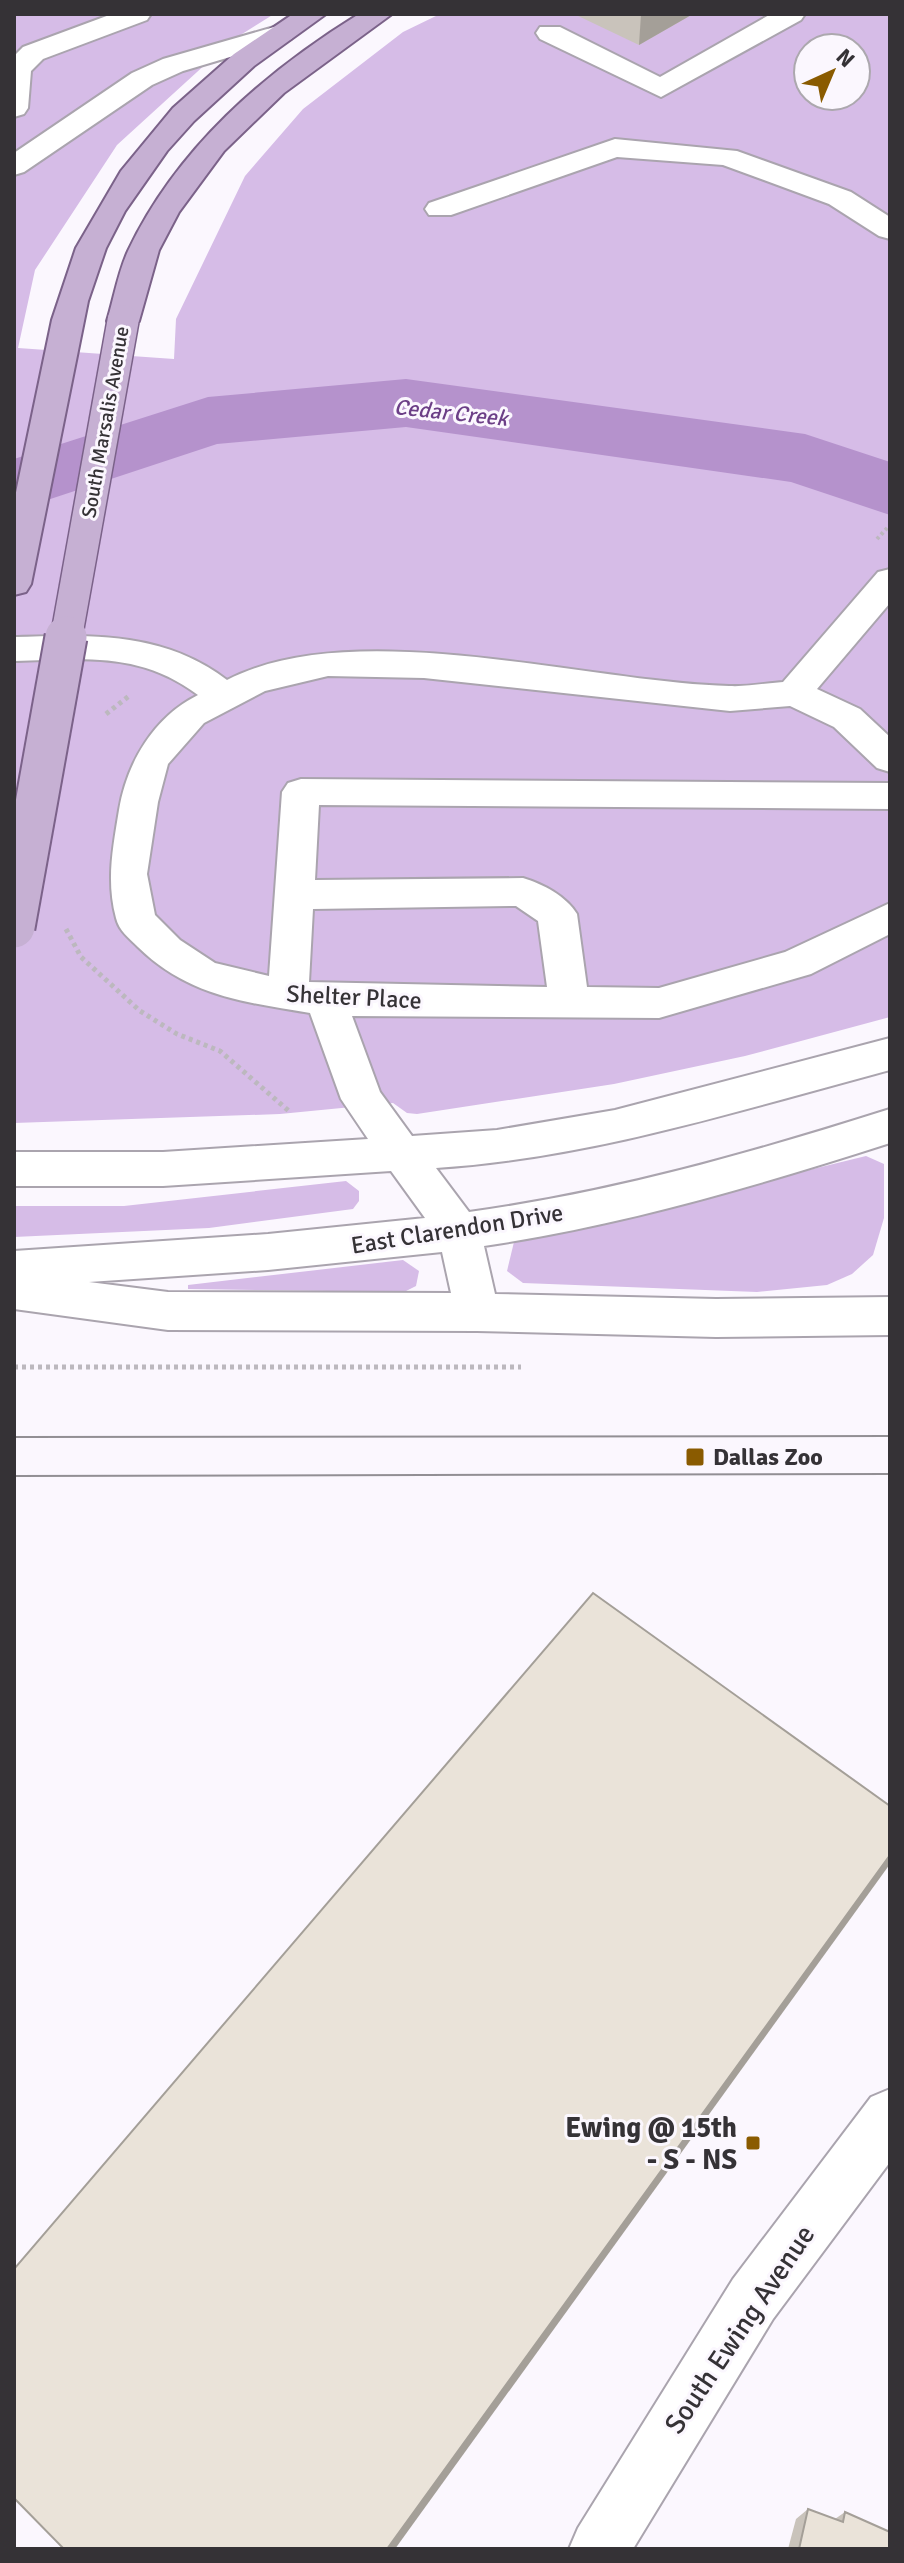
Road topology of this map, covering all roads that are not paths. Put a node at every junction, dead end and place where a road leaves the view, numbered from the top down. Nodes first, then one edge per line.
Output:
1 (137, 14) edge
2 (312, 14) edge
3 (378, 14) edge
4 (791, 14) edge
5 (281, 33) junction
6 (550, 33) dead end
7 (24, 52) edge
8 (14, 108) edge
9 (14, 166) edge
10 (440, 209) dead end
11 (890, 230) edge
12 (890, 580) edge
13 (14, 584) edge
14 (14, 649) edge
15 (794, 693) junction
16 (223, 695) junction
17 (890, 759) edge
18 (890, 796) edge
19 (295, 895) junction
20 (890, 917) edge
21 (14, 927) edge
22 (307, 997) junction
23 (569, 1002) junction
24 (890, 1054) edge
25 (890, 1126) edge
26 (399, 1153) junction
27 (14, 1169) edge
28 (459, 1232) junction
29 (14, 1269) edge
30 (14, 1291) edge
31 (477, 1312) junction
32 (890, 1316) edge
33 (890, 2116) edge
34 (599, 2549) edge

1 - 7 street
2 - 5 main road
3 - 21 main road, South Marsalis Avenue, bridge
4 - 6 street
5 - 9 street
5 - 13 main road
7 - 8 street
10 - 11 street
12 - 15 street
14 - 16 street
15 - 16 street, Shelter Place
15 - 17 street
16 - 22 street, Shelter Place
18 - 19 street
19 - 22 street
19 - 23 street
20 - 23 street, Shelter Place
22 - 23 street, Shelter Place
22 - 26 street
24 - 26 street
25 - 28 street, East Clarendon Drive
26 - 27 street
26 - 28 street
28 - 29 street, East Clarendon Drive
28 - 31 street
30 - 31 street
31 - 32 street
33 - 34 street, South Ewing Avenue

